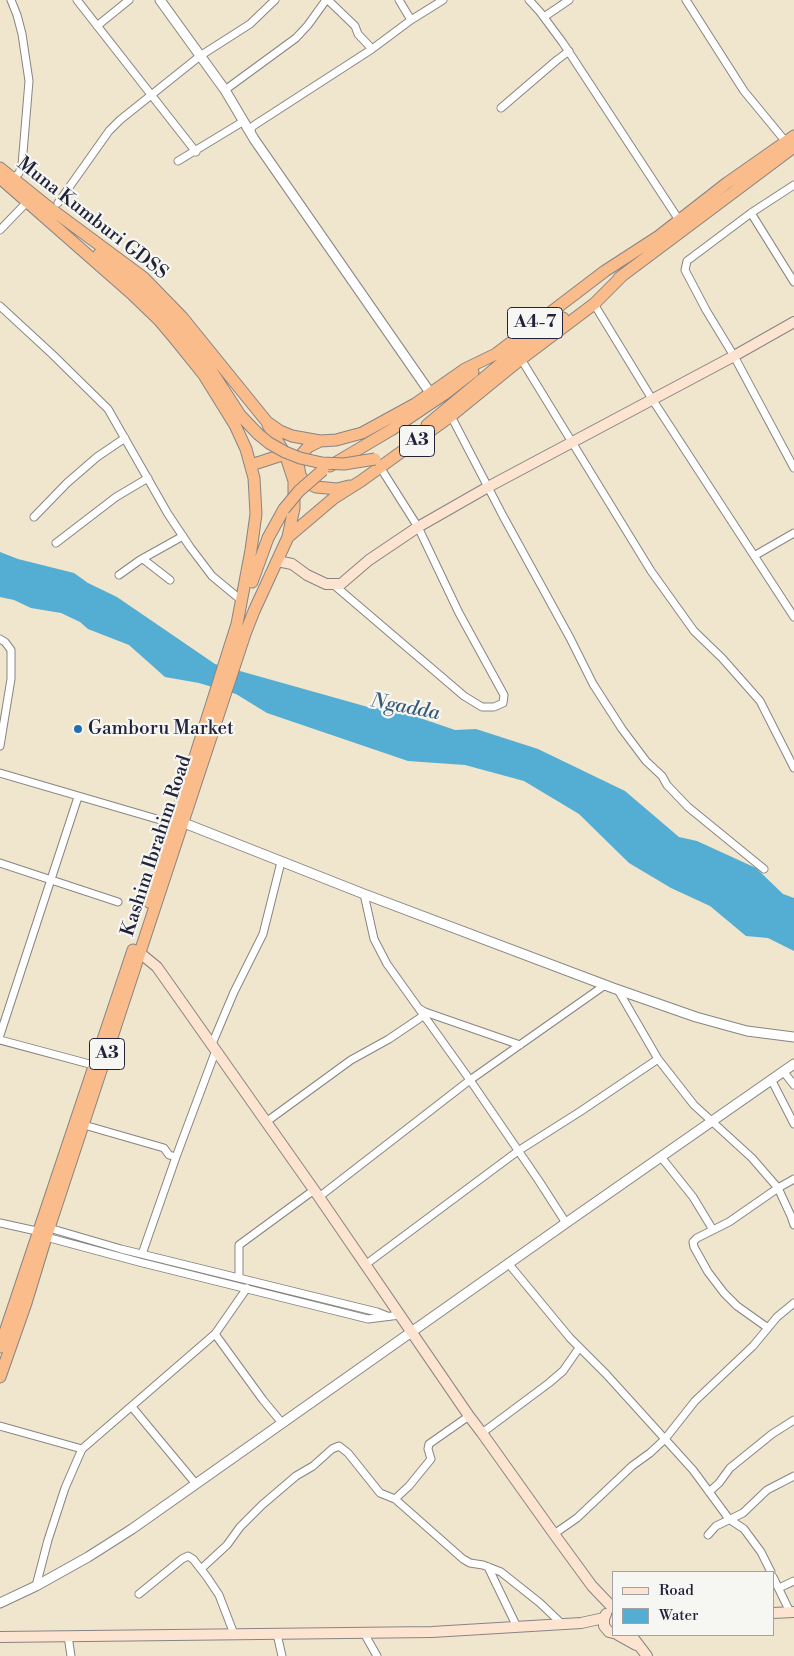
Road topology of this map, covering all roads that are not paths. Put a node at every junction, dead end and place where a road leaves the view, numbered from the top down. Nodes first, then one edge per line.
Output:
1 (11, 0) edge
2 (77, 0) edge
3 (129, 0) edge
4 (160, 0) edge
5 (275, 0) edge
6 (327, 0) edge
7 (398, 0) edge
8 (443, 0) edge
9 (529, 0) edge
10 (569, 0) edge
11 (686, 0) edge
12 (544, 17) junction
13 (410, 20) junction
14 (96, 26) junction
15 (372, 48) junction
16 (569, 51) junction
17 (200, 56) junction
18 (224, 90) junction
19 (152, 94) junction
20 (501, 108) dead end
21 (244, 121) junction
22 (251, 133) junction
23 (791, 142) edge
24 (196, 152) junction
25 (178, 161) dead end
26 (0, 168) edge
27 (0, 178) edge
28 (13, 179) junction
29 (794, 185) edge
30 (27, 202) junction
31 (58, 203) dead end
32 (751, 213) junction
33 (679, 220) junction
34 (0, 230) edge
35 (624, 274) junction
36 (794, 282) edge
37 (594, 304) junction
38 (0, 306) edge
39 (794, 322) edge
40 (496, 354) junction
41 (734, 356) junction
42 (521, 359) junction
43 (430, 394) junction
44 (652, 399) junction
45 (451, 416) junction
46 (266, 422) junction
47 (125, 438) junction
48 (320, 441) junction
49 (572, 442) junction
50 (246, 449) joint
51 (285, 454) junction
52 (378, 463) junction
53 (250, 465) junction
54 (794, 468) edge
55 (148, 478) junction
56 (355, 485) junction
57 (488, 487) junction
58 (34, 516) dead end
59 (418, 527) junction
60 (794, 533) edge
61 (184, 536) junction
62 (288, 537) junction
63 (56, 543) dead end
64 (754, 556) junction
65 (143, 559) junction
66 (277, 561) junction
67 (119, 575) dead end
68 (170, 580) dead end
69 (334, 585) junction
70 (241, 600) junction
71 (794, 617) edge
72 (239, 630) junction
73 (0, 639) edge
74 (0, 746) edge
75 (794, 767) edge
76 (0, 773) edge
77 (78, 797) junction
78 (179, 824) junction
79 (281, 862) junction
80 (0, 863) edge
81 (764, 870) dead end
82 (52, 880) junction
83 (364, 894) junction
84 (118, 902) dead end
85 (140, 953) junction
86 (605, 985) junction
87 (618, 990) junction
88 (418, 1007) junction
89 (423, 1016) junction
90 (0, 1035) edge
91 (794, 1037) edge
92 (0, 1040) edge
93 (520, 1045) junction
94 (214, 1047) junction
95 (658, 1059) junction
96 (794, 1064) edge
97 (98, 1066) junction
98 (783, 1071) junction
99 (771, 1079) junction
100 (470, 1080) junction
101 (794, 1085) edge
102 (266, 1122) junction
103 (711, 1122) junction
104 (794, 1124) edge
105 (84, 1125) junction
106 (518, 1151) junction
107 (661, 1157) junction
108 (176, 1158) junction
109 (794, 1179) edge
110 (778, 1188) junction
111 (317, 1193) junction
112 (0, 1223) edge
113 (566, 1223) junction
114 (794, 1223) edge
115 (713, 1230) junction
116 (45, 1233) junction
117 (142, 1254) junction
118 (508, 1263) junction
119 (365, 1265) junction
120 (239, 1278) junction
121 (247, 1288) junction
122 (794, 1303) edge
123 (394, 1316) junction
124 (768, 1328) junction
125 (411, 1332) junction
126 (215, 1334) junction
127 (0, 1347) edge
128 (579, 1348) junction
129 (0, 1377) edge
130 (132, 1408) junction
131 (469, 1416) junction
132 (794, 1420) edge
133 (282, 1423) junction
134 (0, 1426) edge
135 (482, 1433) junction
136 (665, 1439) junction
137 (82, 1449) junction
138 (794, 1476) edge
139 (196, 1484) junction
140 (709, 1492) junction
141 (396, 1499) junction
142 (730, 1519) junction
143 (554, 1534) junction
144 (708, 1535) dead end
145 (488, 1567) junction
146 (201, 1569) junction
147 (770, 1571) edge
148 (774, 1579) edge
149 (794, 1581) edge
150 (36, 1586) junction
151 (592, 1586) junction
152 (778, 1588) junction
153 (139, 1594) dead end
154 (0, 1603) edge
155 (612, 1608) edge
156 (612, 1610) edge
157 (792, 1612) edge
158 (774, 1613) edge
159 (604, 1617) junction
160 (580, 1623) junction
161 (562, 1624) junction
162 (516, 1627) junction
163 (609, 1631) edge
164 (364, 1633) junction
165 (234, 1634) junction
166 (277, 1634) junction
167 (68, 1636) junction
168 (620, 1636) edge
169 (632, 1636) edge
170 (0, 1637) edge
171 (639, 1647) junction
172 (71, 1656) edge
173 (282, 1656) edge
174 (377, 1656) edge
175 (647, 1656) edge

1 - 28 street
2 - 14 street
3 - 14 street
4 - 17 street
5 - 17 street
6 - 15 street
6 - 18 street
7 - 13 street
8 - 13 street
9 - 12 street
10 - 12 street
11 - 23 street
12 - 16 street
13 - 15 street
14 - 19 street
15 - 22 street
16 - 20 street
16 - 33 street
17 - 18 street
17 - 19 street
18 - 21 street
19 - 24 street
19 - 31 street
21 - 22 street
21 - 24 street
22 - 43 street
23 - 33 highway, A4-7
23 - 35 highway, A4-7
24 - 25 street
26 - 28 highway, Muna Kumburi GDSS
27 - 30 highway, Muna Kumburi GDSS / A3
28 - 46 highway, Muna Kumburi GDSS / A4-7
29 - 32 street
30 - 34 street
30 - 50 highway, Muna Kumburi GDSS / A3
30 - 52 highway, A3, bridge
32 - 36 street
32 - 41 street
33 - 40 highway, A4-7
35 - 37 highway, Kashim Ibrahim Road / A3
35 - 52 highway, A4-7
37 - 42 highway, Kashim Ibrahim Road / A3
37 - 44 street
38 - 47 street
39 - 41 main road
40 - 43 highway, A4-7
40 - 72 highway, A4-7, bridge
41 - 44 main road
41 - 54 street
42 - 45 highway, Kashim Ibrahim Road / A3
42 - 49 street
43 - 48 highway, A4-7
44 - 49 main road
44 - 64 street
45 - 52 highway, Kashim Ibrahim Road / A3
45 - 57 street
46 - 48 highway, A4-7
46 - 51 highway
47 - 55 street
47 - 58 street
48 - 56 highway
49 - 57 main road
49 - 75 street
50 - 53 highway, Kashim Ibrahim Road / A3
51 - 53 highway
51 - 62 highway
52 - 56 highway, Kashim Ibrahim Road / A3
52 - 59 street
53 - 70 highway, Kashim Ibrahim Road / A3
55 - 61 street
55 - 63 street
56 - 62 highway, Kashim Ibrahim Road / A3
57 - 59 main road
57 - 81 street
59 - 69 main road
59 - 69 street
60 - 64 street
61 - 65 street
61 - 70 street
62 - 66 highway, Kashim Ibrahim Road / A3
64 - 71 street
65 - 67 street
65 - 68 street
66 - 69 main road
66 - 72 highway, Kashim Ibrahim Road / A3
70 - 72 highway, Kashim Ibrahim Road / A3
72 - 78 highway, Kashim Ibrahim Road / A3
73 - 74 street
76 - 77 street
77 - 78 street
77 - 82 street
78 - 79 street
78 - 85 highway, Kashim Ibrahim Road / A3
78 - 97 highway, Kashim Ibrahim Road / A3
79 - 83 street
79 - 94 street
80 - 82 street
82 - 84 street
82 - 90 street
83 - 86 street
83 - 88 street
85 - 94 main road
85 - 97 highway, Kashim Ibrahim Road / A3
86 - 87 street
86 - 93 street
87 - 91 street
87 - 95 street
88 - 89 street
88 - 93 street
89 - 100 street
89 - 102 street
92 - 97 street
93 - 100 street
94 - 102 main road
94 - 108 street
95 - 103 street
95 - 106 street
96 - 98 street
97 - 105 highway, Kashim Ibrahim Road / A3
97 - 116 highway, Kashim Ibrahim Road / A3
98 - 99 street
98 - 101 street
99 - 103 street
99 - 104 street
100 - 106 street
100 - 111 street
102 - 111 main road
103 - 107 street
103 - 110 street
105 - 108 street
105 - 116 highway, Kashim Ibrahim Road / A3
106 - 113 street
106 - 119 street
107 - 113 street
107 - 115 street
108 - 117 street
109 - 110 street
110 - 114 street
110 - 115 street
111 - 119 main road
111 - 120 street
112 - 116 street
113 - 118 street
115 - 124 street
116 - 117 street
116 - 121 street
116 - 127 highway, Kashim Ibrahim Road / A3
116 - 129 highway, Kashim Ibrahim Road / A3
117 - 120 street
118 - 125 street
118 - 128 street
119 - 123 main road
120 - 123 street
121 - 123 street
121 - 126 street
122 - 124 street
123 - 125 main road
124 - 136 street
125 - 131 main road
125 - 133 street
126 - 130 street
126 - 133 street
128 - 135 street
128 - 136 street
130 - 137 street
130 - 139 street
131 - 135 main road
131 - 141 street
132 - 140 street
133 - 139 street
134 - 137 street
135 - 143 main road
136 - 140 street
136 - 143 street
137 - 150 street
138 - 142 street
139 - 150 street
140 - 142 street
141 - 145 street
141 - 146 street
142 - 144 street
142 - 147 street
143 - 151 main road
145 - 161 street
145 - 162 street
146 - 153 street
146 - 165 street
148 - 152 street
149 - 152 street
150 - 154 street
151 - 155 main road
151 - 159 main road
152 - 157 street
156 - 159 main road
157 - 158 main road
159 - 160 main road
159 - 163 main road
160 - 161 main road
160 - 163 main road
161 - 162 main road
162 - 164 main road
164 - 166 main road
164 - 174 street
165 - 166 main road
165 - 167 main road
166 - 173 street
167 - 170 main road
167 - 172 street
168 - 171 main road
169 - 171 main road
171 - 175 main road

